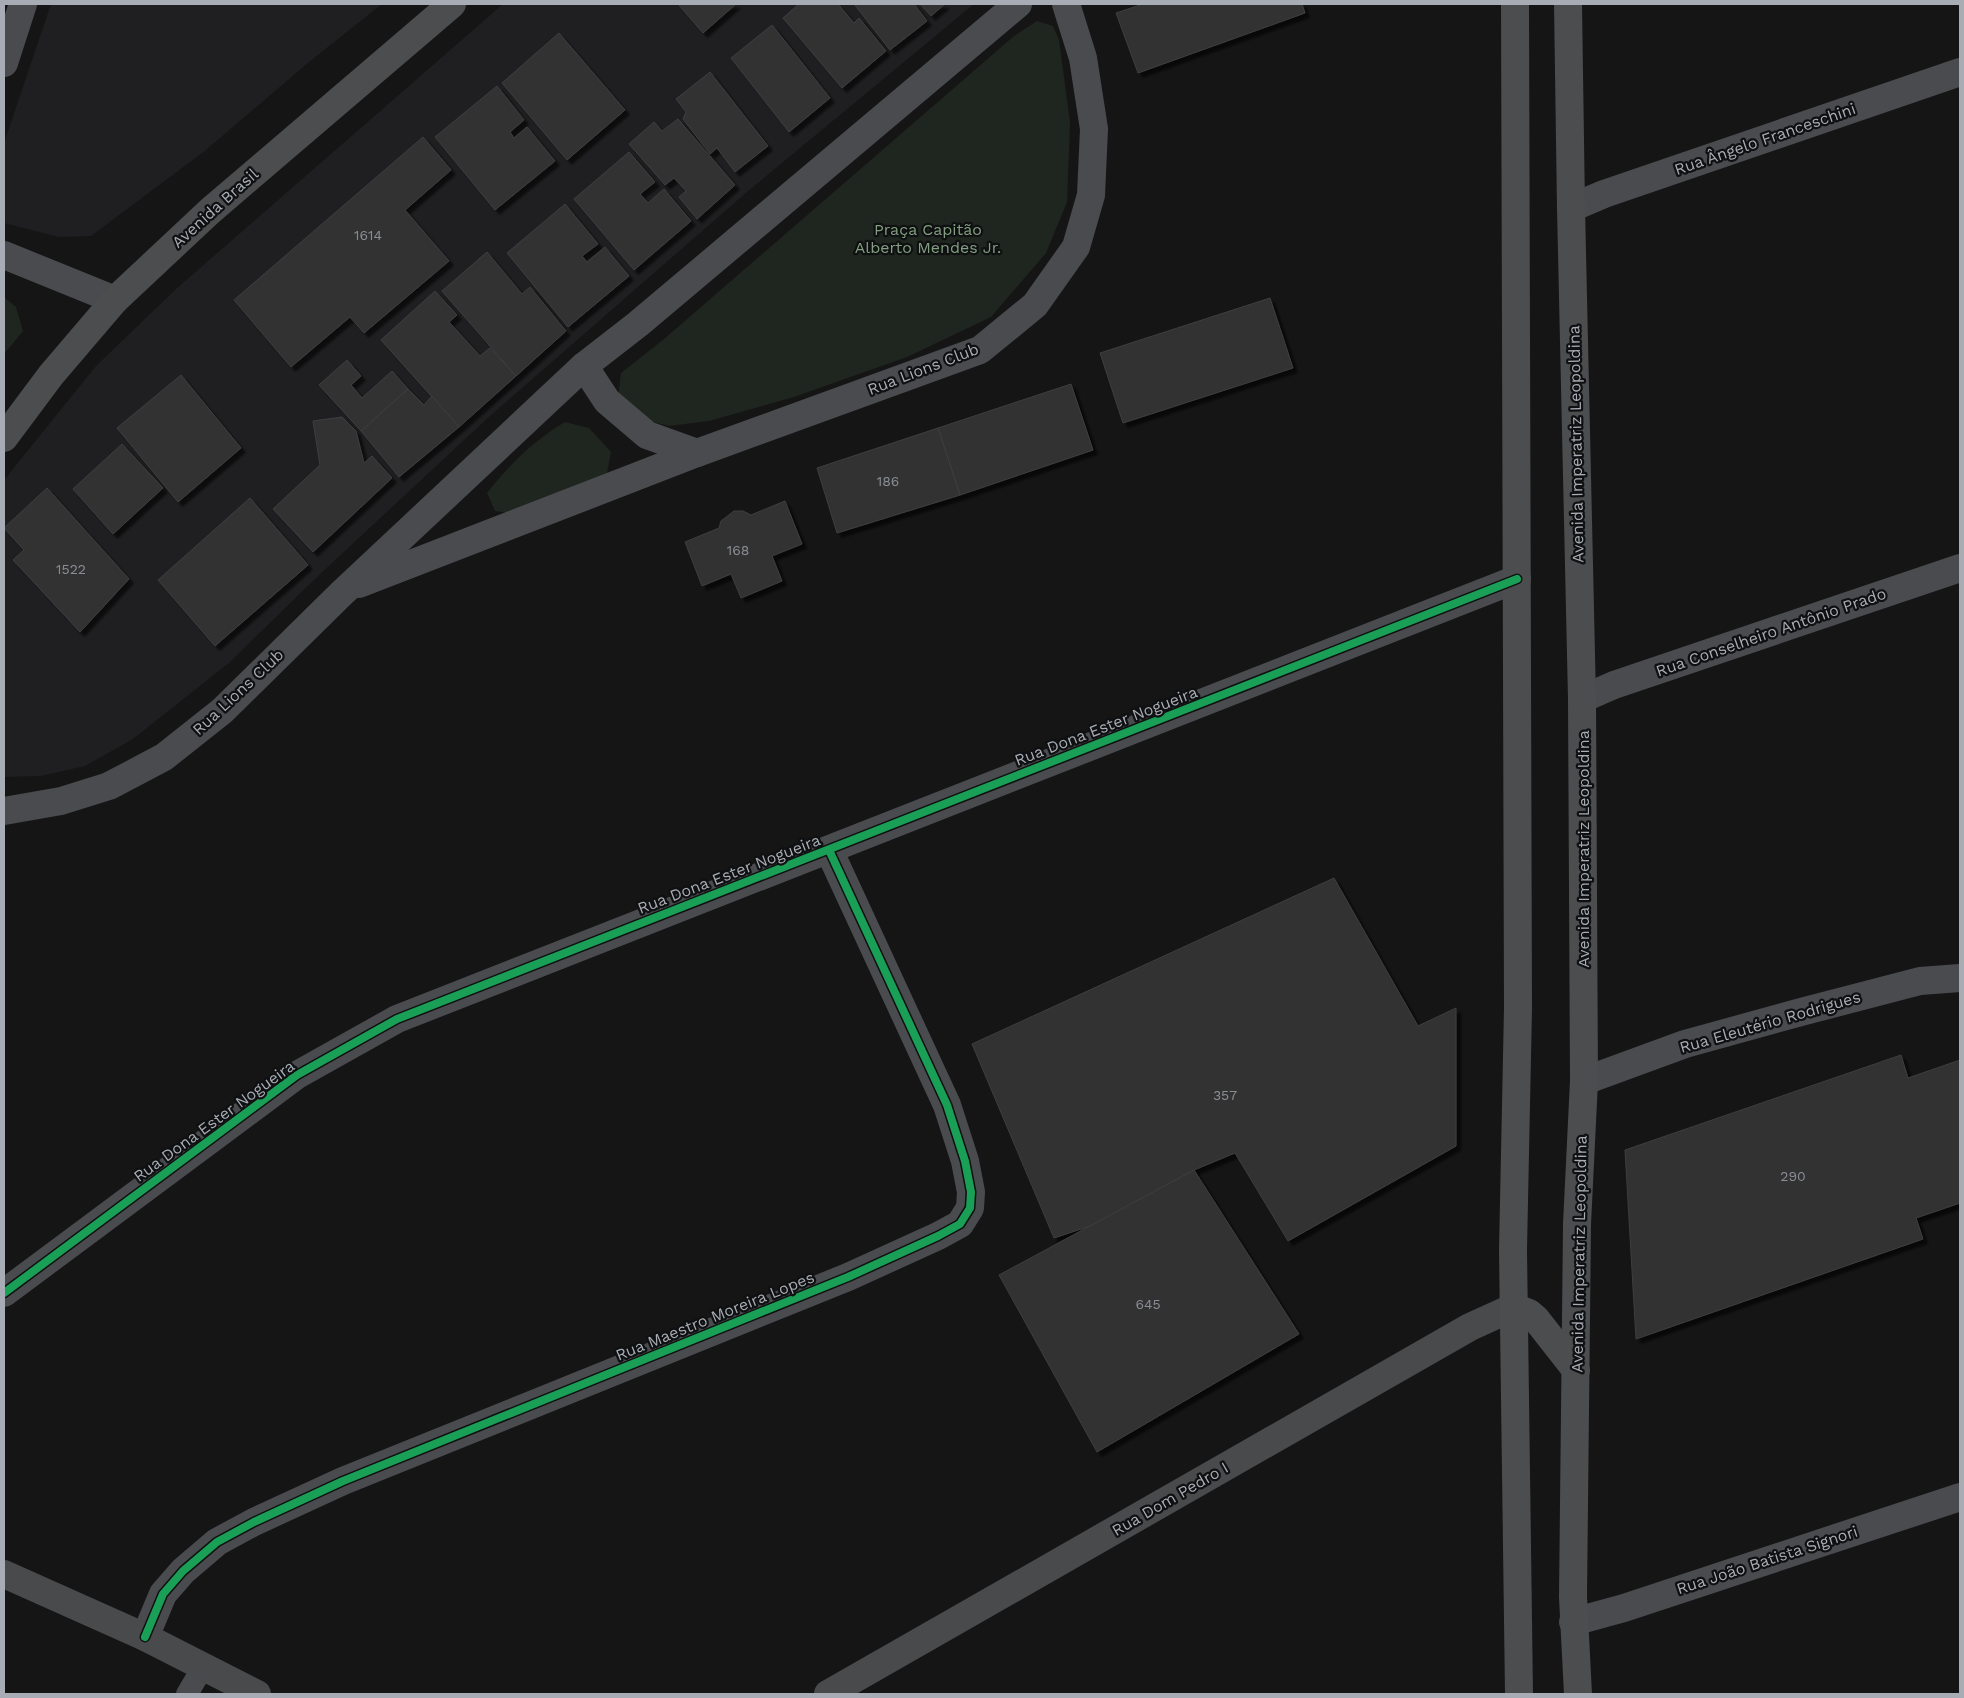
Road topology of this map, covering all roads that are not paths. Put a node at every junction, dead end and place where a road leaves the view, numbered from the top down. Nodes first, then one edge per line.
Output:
1 (23, 4) edge
2 (452, 4) edge
3 (1018, 4) edge
4 (1066, 4) edge
5 (1515, 4) edge
6 (1568, 4) edge
7 (4, 62) edge
8 (1960, 72) edge
9 (1570, 208) junction
10 (4, 255) edge
11 (115, 300) junction
12 (584, 366) junction
13 (4, 438) edge
14 (697, 453) junction
15 (1960, 568) edge
16 (1517, 579) junction
17 (346, 589) junction
18 (1582, 699) junction
19 (4, 811) edge
20 (829, 850) junction
21 (1960, 978) edge
22 (1584, 1081) junction
23 (4, 1293) edge
24 (1514, 1307) junction
25 (1576, 1370) junction
26 (1960, 1497) edge
27 (4, 1574) edge
28 (1573, 1622) junction
29 (145, 1637) junction
30 (203, 1667) junction
31 (187, 1694) edge
32 (258, 1694) edge
33 (828, 1694) edge
34 (1519, 1694) edge
35 (1578, 1694) edge

1 - 7 street
2 - 11 main road, Avenida Brasil
3 - 12 street, Rua Lions Club
4 - 14 street, Rua Lions Club
5 - 16 main road
6 - 9 main road, Avenida Imperatriz Leopoldina
8 - 9 street, Rua Ângelo Franceschini
9 - 18 main road, Avenida Imperatriz Leopoldina
10 - 11 street
11 - 13 main road, Avenida Brasil
12 - 14 street
12 - 17 street, Rua Lions Club
14 - 17 street, Rua Lions Club
15 - 18 street, Rua Conselheiro Antônio Prado
16 - 20 street, Rua Dona Ester Nogueira
16 - 24 main road
17 - 19 street, Rua Lions Club
18 - 22 main road, Avenida Imperatriz Leopoldina
20 - 23 street, Rua Dona Ester Nogueira
20 - 29 street, Rua Maestro Moreira Lopes
21 - 22 street, Rua Eleutério Rodrigues
22 - 25 main road, Avenida Imperatriz Leopoldina
24 - 25 main road
24 - 33 street, Rua Dom Pedro I
24 - 34 main road
25 - 28 main road, Avenida Imperatriz Leopoldina
26 - 28 street, Rua João Batista Signori
27 - 29 street
28 - 35 main road, Avenida Imperatriz Leopoldina
29 - 30 street
30 - 31 lane
30 - 32 street

